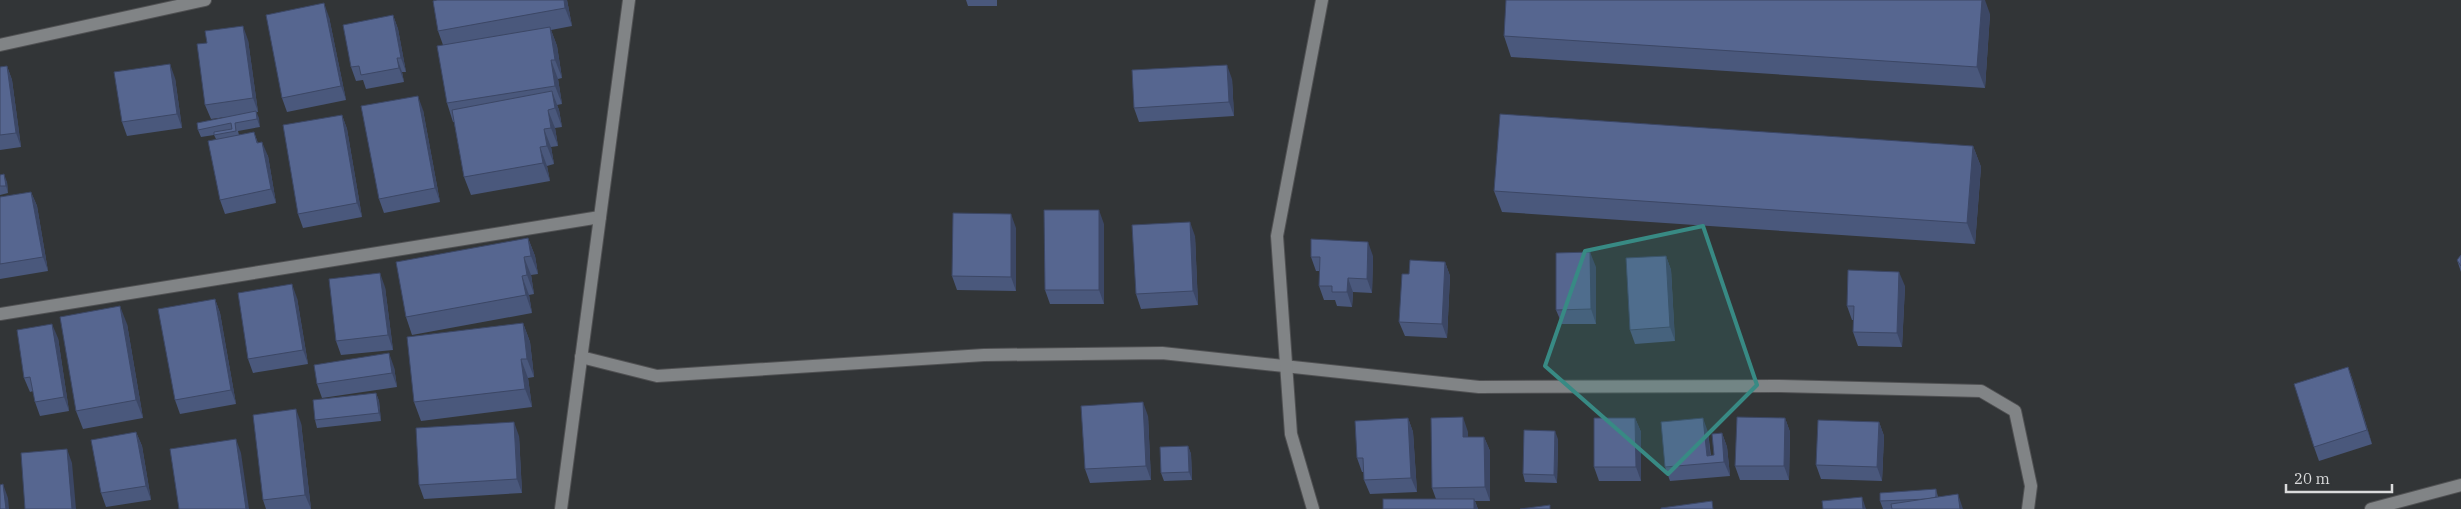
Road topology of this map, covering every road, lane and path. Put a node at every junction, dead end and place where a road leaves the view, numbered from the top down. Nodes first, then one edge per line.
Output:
1 (204, 0) edge
2 (629, 0) edge
3 (1322, 0) edge
4 (0, 45) edge
5 (600, 217) junction
6 (0, 314) edge
7 (581, 358) junction
8 (1287, 368) junction
9 (2461, 485) edge
10 (561, 509) edge
11 (1313, 509) edge
12 (2028, 509) edge
13 (2371, 509) edge

1 - 4 street
2 - 5 street
3 - 8 street
5 - 6 street
5 - 7 street
7 - 8 street
7 - 10 street
8 - 11 street
8 - 12 street
9 - 13 street

